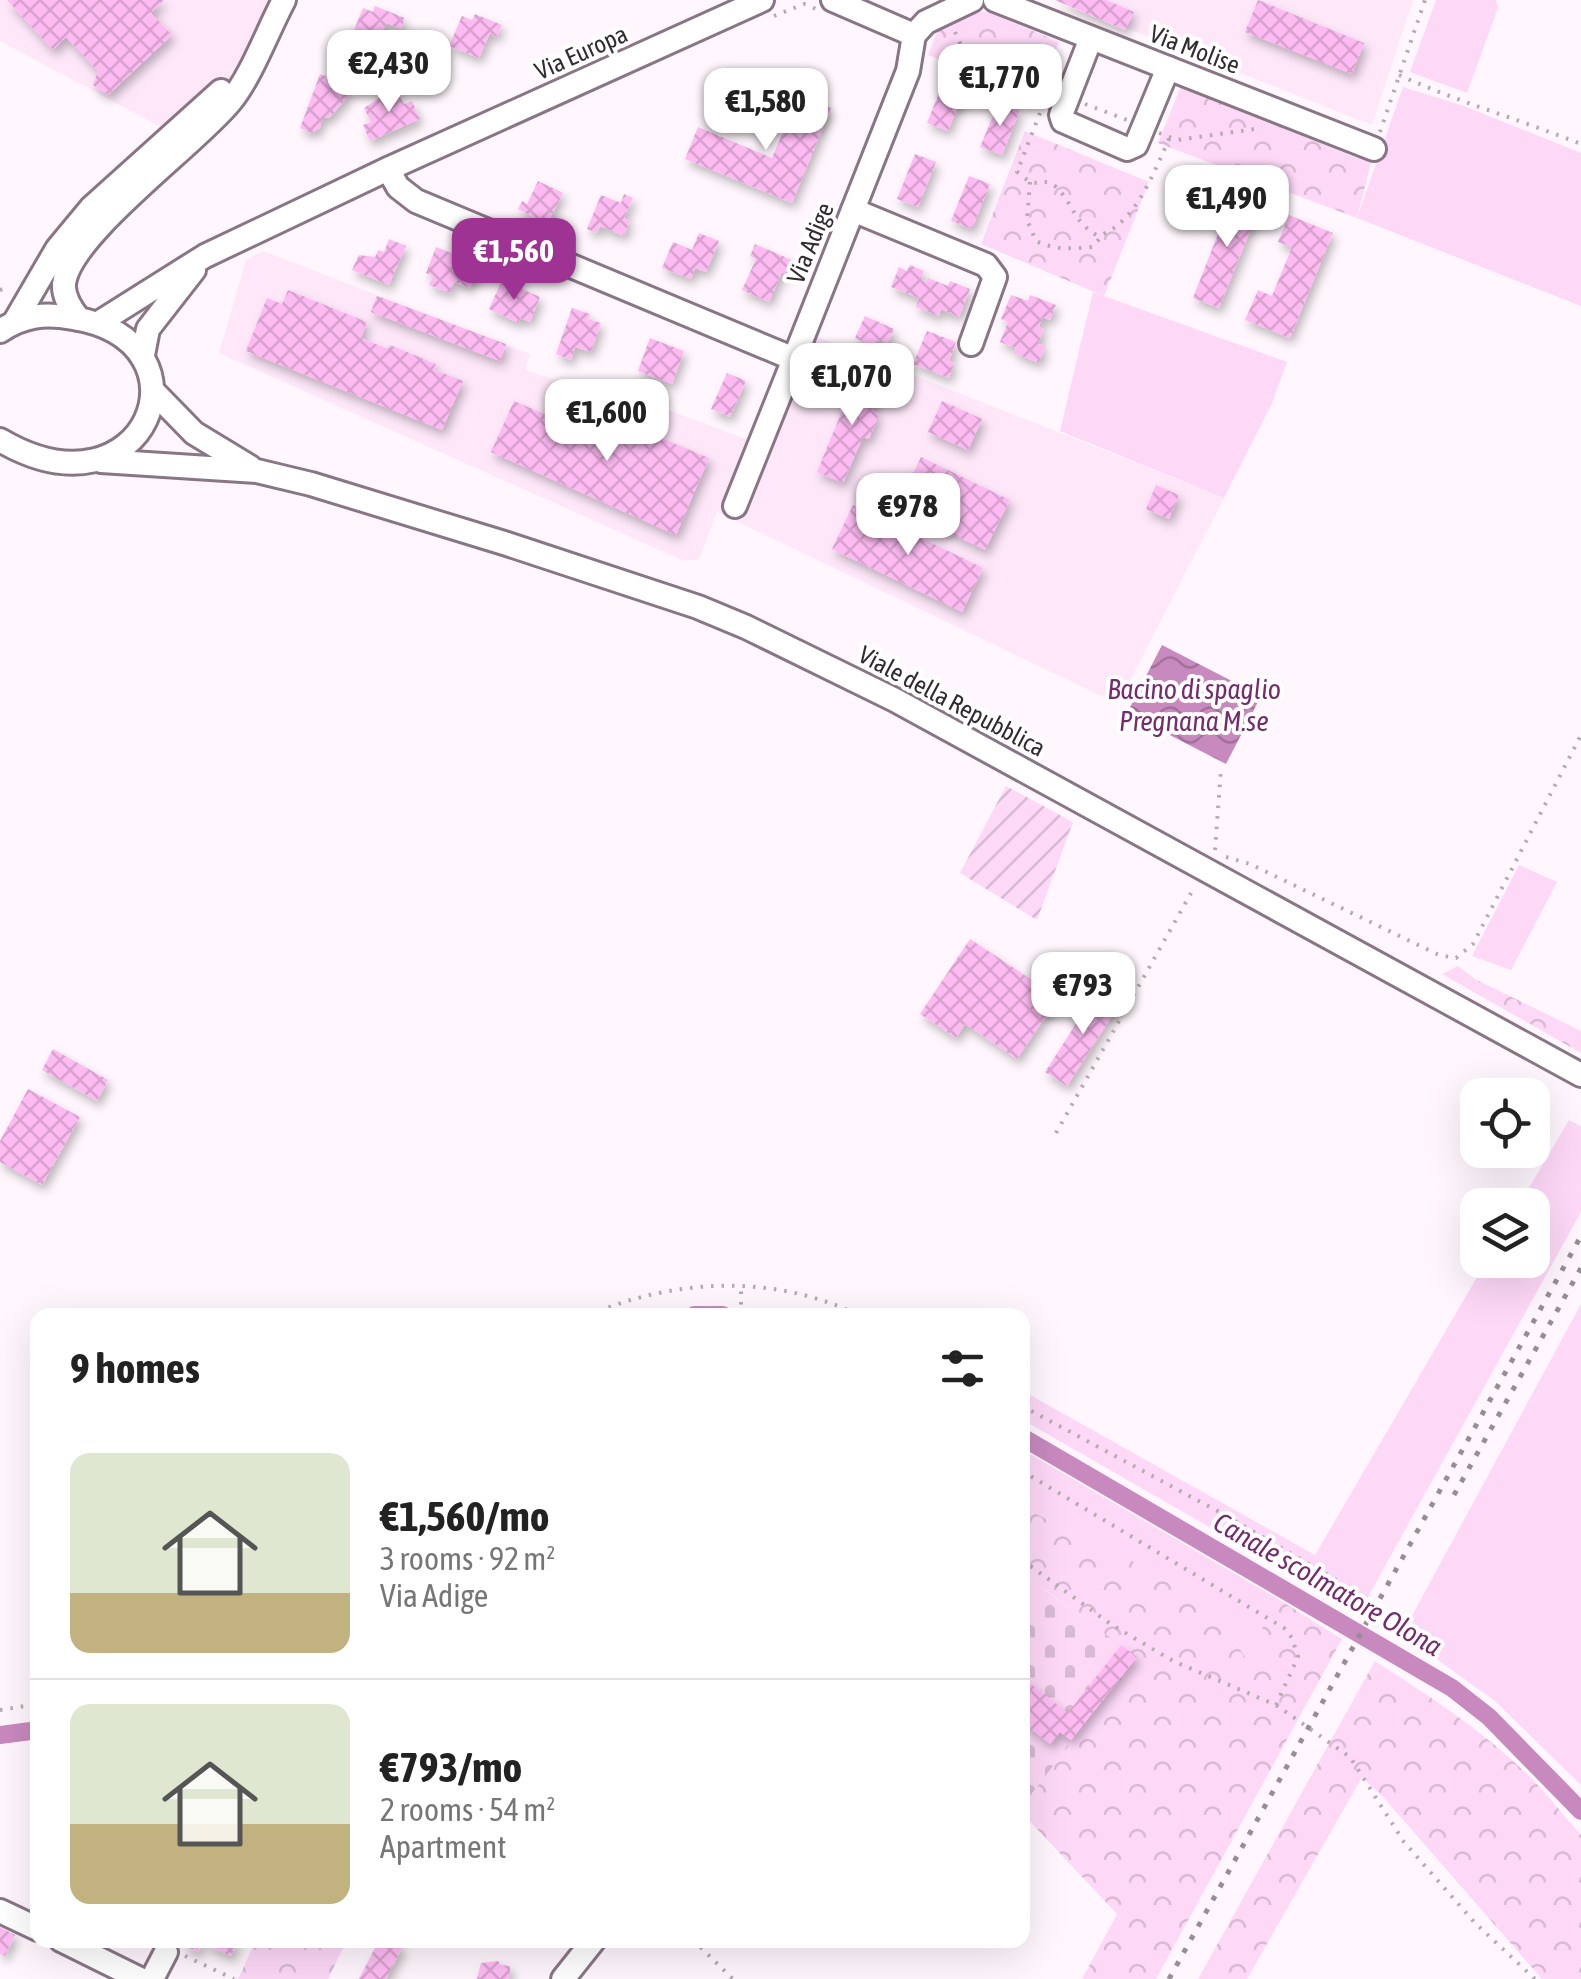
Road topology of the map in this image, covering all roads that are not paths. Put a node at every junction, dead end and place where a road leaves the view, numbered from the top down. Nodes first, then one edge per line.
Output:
1 (284, 0) edge
2 (762, 0) edge
3 (833, 0) edge
4 (972, 0) edge
5 (995, 0) edge
6 (914, 35) junction
7 (1091, 38) junction
8 (254, 56) junction
9 (1168, 68) junction
10 (1374, 149) road end
11 (388, 168) junction
12 (853, 210) junction
13 (205, 256) junction
14 (90, 320) junction
15 (8, 326) edge
16 (971, 344) dead end
17 (143, 355) junction
18 (794, 358) junction
19 (153, 390) junction
20 (0, 440) edge
21 (101, 461) junction
22 (257, 471) junction
23 (735, 506) dead end
24 (1581, 1075) edge
25 (0, 1910) edge
26 (30, 1925) edge
27 (77, 1948) edge
28 (588, 1948) edge
29 (166, 1952) road end
30 (140, 1979) edge
31 (152, 1979) edge
32 (563, 1979) edge

1 - 8 street
2 - 11 street, Via Europa
3 - 6 street
4 - 6 street
5 - 7 street, Via Molise
6 - 12 street, Via Adige
7 - 9 street, Via Molise
7 - 9 street
8 - 14 street
8 - 15 street
9 - 10 street, Via Molise
11 - 13 street, Via Europa
11 - 18 street
12 - 16 street
12 - 18 street, Via Adige
13 - 14 street, Via Europa
13 - 17 street, Via Europa
14 - 15 street
14 - 17 street
17 - 19 street
18 - 23 street, Via Adige
19 - 21 street
19 - 22 street, Viale della Repubblica
20 - 21 street, Viale della Repubblica
21 - 22 street, Viale della Repubblica
22 - 24 street, Viale della Repubblica
25 - 26 street
27 - 30 street
28 - 32 street
29 - 31 street

